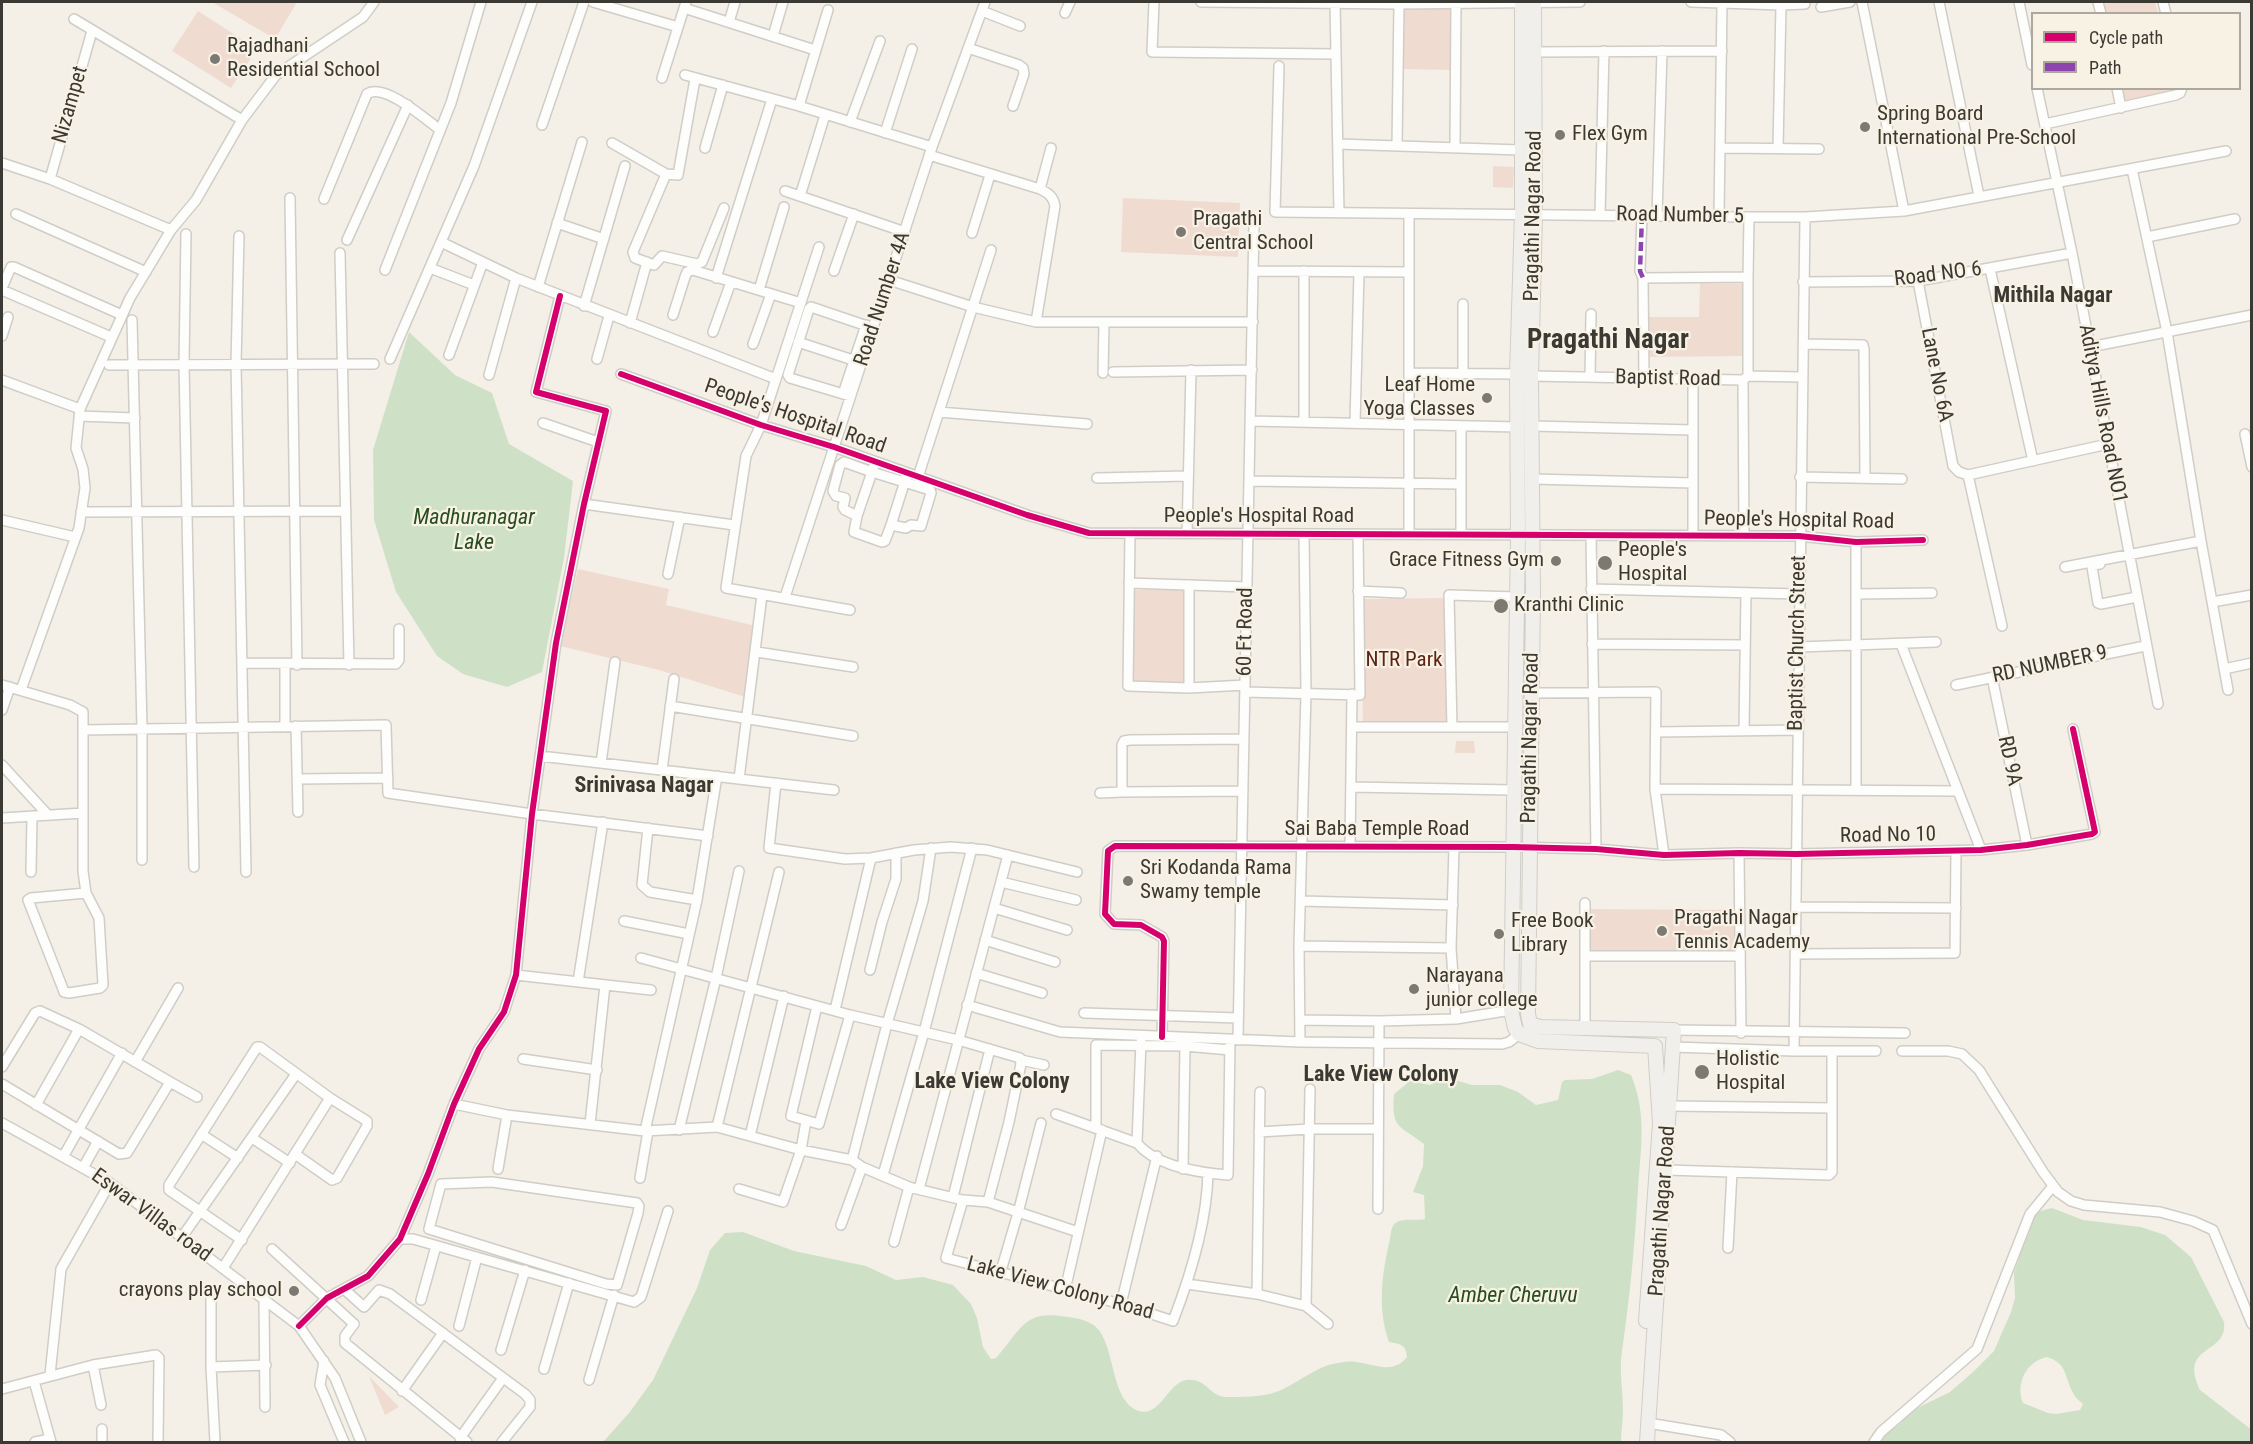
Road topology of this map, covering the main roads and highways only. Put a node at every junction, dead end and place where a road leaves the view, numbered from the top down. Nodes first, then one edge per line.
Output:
1 (1522, 2) edge
2 (1534, 2) edge
3 (1528, 215) junction
4 (1525, 426) junction
5 (1525, 535) junction
6 (1656, 1030) junction
7 (1655, 1046) junction
8 (1673, 1047) junction
9 (1638, 1443) edge
10 (1647, 1443) edge

1 - 3 main road, Pragathi Nagar Road
2 - 3 main road, Pragathi Nagar Road
3 - 4 main road, Pragathi Nagar Road
4 - 5 main road, Pragathi Nagar Road
4 - 5 main road, Pragathi Nagar Road
5 - 6 main road, Pragathi Nagar Road
5 - 7 main road, Pragathi Nagar Road
6 - 7 main road, Pragathi Nagar Road
6 - 8 main road, Pragathi Nagar Road
7 - 8 main road
7 - 9 main road, Pragathi Nagar Road
8 - 10 main road, Pragathi Nagar Road

